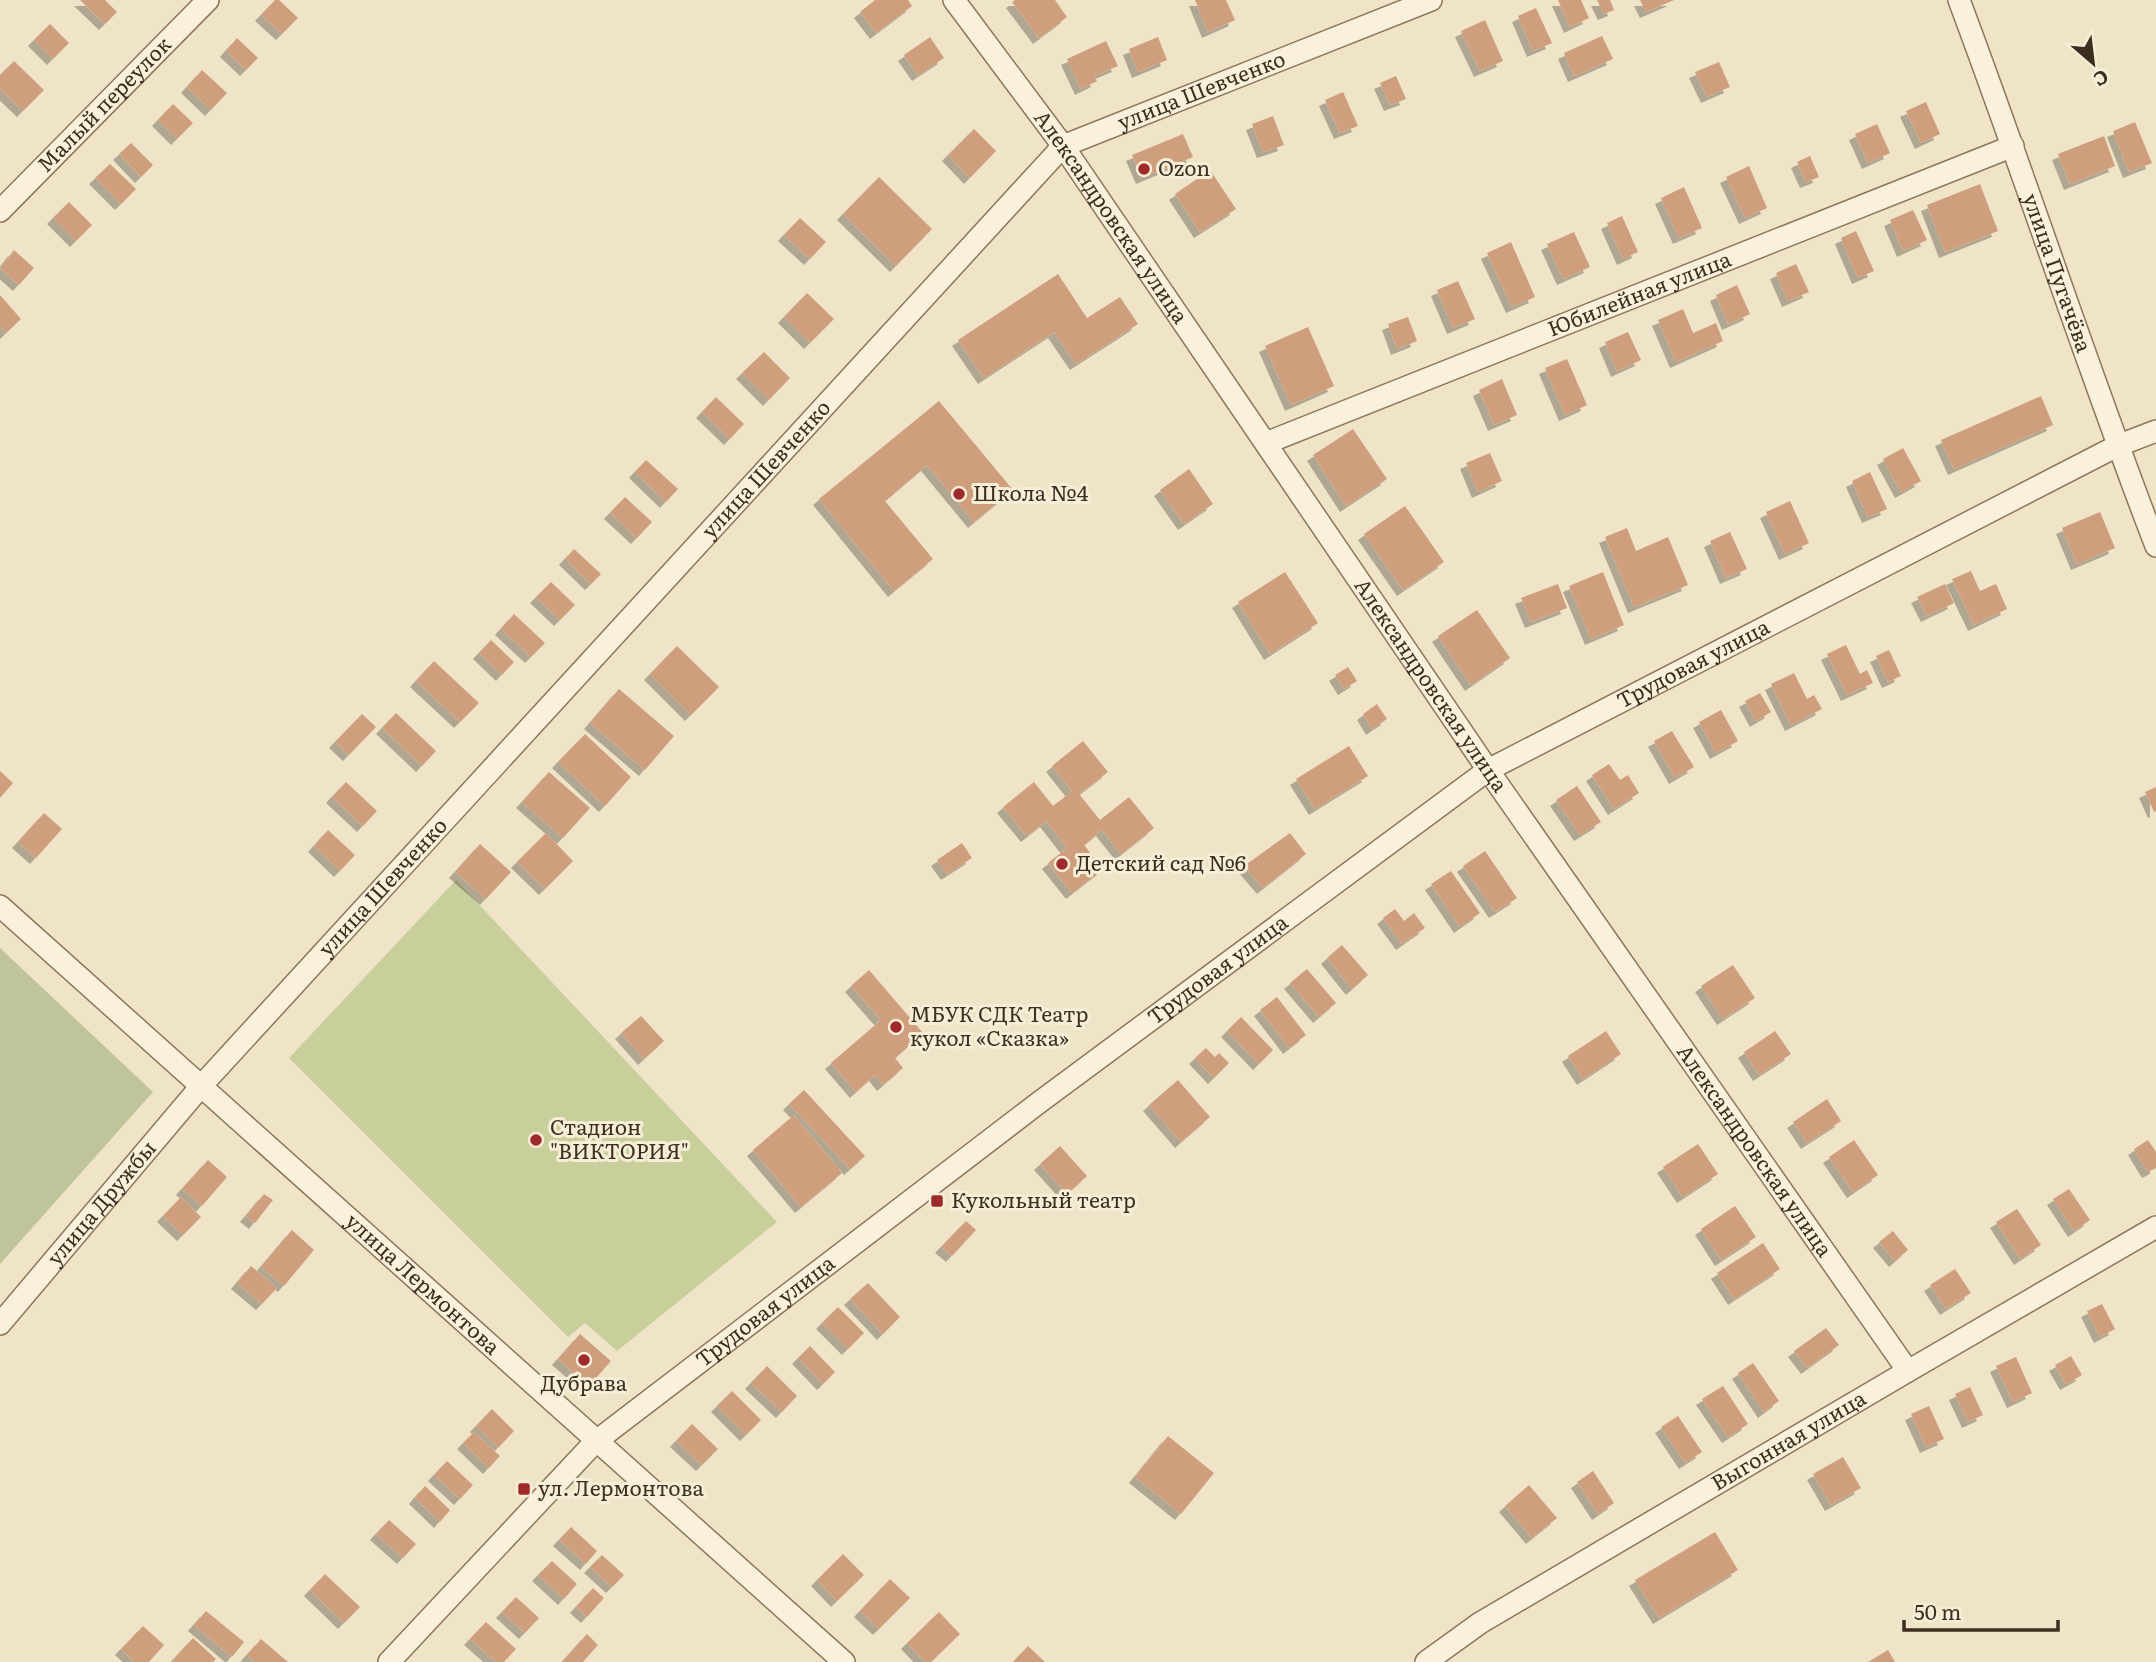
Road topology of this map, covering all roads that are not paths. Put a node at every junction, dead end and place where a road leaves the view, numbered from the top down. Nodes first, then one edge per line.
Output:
1 (208, 0) edge
2 (954, 0) edge
3 (1431, 0) edge
4 (1959, 0) edge
5 (1063, 146) junction
6 (2013, 146) junction
7 (0, 211) edge
8 (2156, 431) edge
9 (1266, 443) junction
10 (2117, 446) junction
11 (2156, 546) edge
12 (1488, 771) junction
13 (0, 906) edge
14 (202, 1085) junction
15 (2156, 1227) edge
16 (0, 1324) edge
17 (1908, 1371) junction
18 (595, 1441) junction
19 (389, 1662) edge
20 (844, 1662) edge
21 (1426, 1662) edge

1 - 7 street, Малый переулок
2 - 5 street, Александровская улица
3 - 5 street, улица Шевченко
4 - 6 street, улица Пугачёва
5 - 9 street, Александровская улица
5 - 14 street, улица Шевченко
6 - 9 street, Юбилейная улица
6 - 10 street, улица Пугачёва
8 - 10 street, Трудовая улица
9 - 12 street, Александровская улица
10 - 11 street, улица Пугачёва
10 - 12 street, Трудовая улица
12 - 17 street, Александровская улица
12 - 18 street, Трудовая улица
13 - 14 street, улица Лермонтова
14 - 16 street, улица Дружбы
14 - 18 street, улица Лермонтова
15 - 17 street, Выгонная улица
17 - 21 street, Выгонная улица
18 - 19 street, Трудовая улица
18 - 20 street, улица Лермонтова

